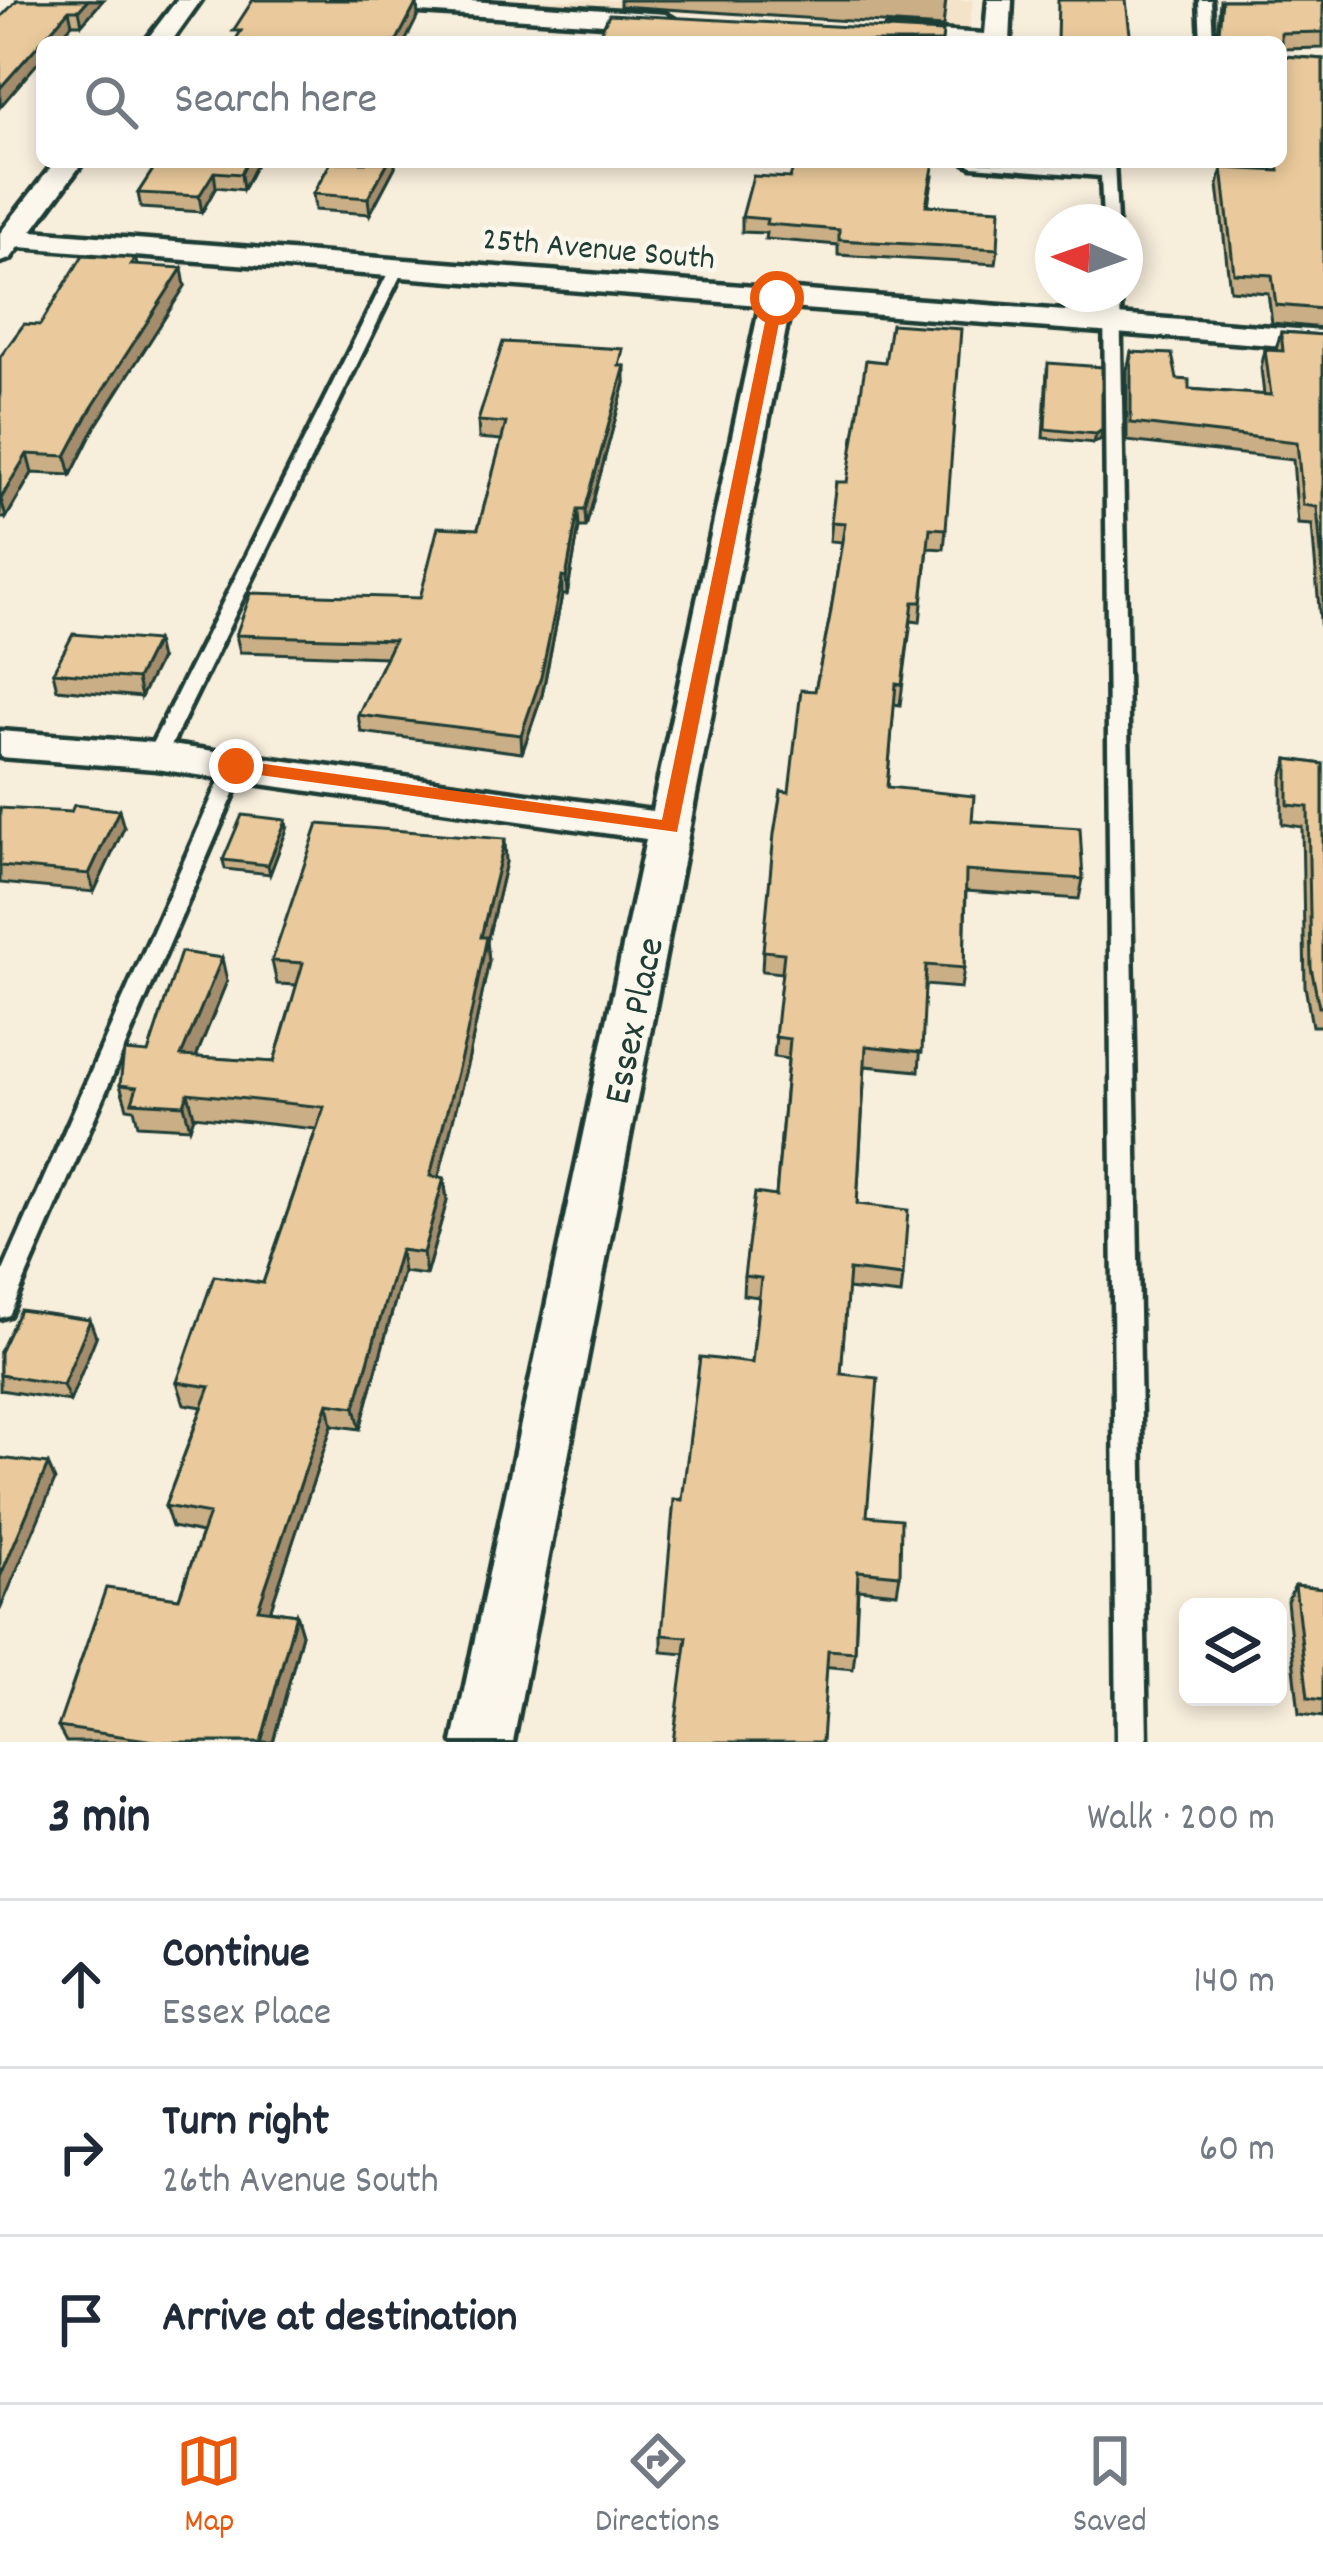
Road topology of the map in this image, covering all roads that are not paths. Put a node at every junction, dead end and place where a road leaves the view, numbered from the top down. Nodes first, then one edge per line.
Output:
1 (189, 0) edge
2 (343, 0) edge
3 (1000, 0) edge
4 (1205, 0) edge
5 (455, 4) edge
6 (503, 5) edge
7 (687, 22) edge
8 (851, 33) edge
9 (162, 36) edge
10 (899, 36) edge
11 (995, 36) edge
12 (1208, 36) edge
13 (64, 168) edge
14 (1108, 168) edge
15 (1109, 204) edge
16 (6, 245) edge
17 (398, 266) junction
18 (777, 298) junction
19 (1113, 312) edge
20 (1113, 327) junction
21 (1323, 340) edge
22 (0, 744) edge
23 (156, 756) junction
24 (236, 766) junction
25 (670, 827) junction
26 (0, 1307) edge
27 (483, 1742) edge
28 (1132, 1742) edge

1 - 9 street
2 - 5 street
3 - 11 street
4 - 12 lane
5 - 6 street
6 - 7 street
8 - 10 street
13 - 16 street
14 - 15 lane
16 - 17 street, 25th Avenue South
17 - 18 street, 25th Avenue South
17 - 23 lane
18 - 20 street, 25th Avenue South
18 - 25 street, Essex Place
19 - 20 lane
20 - 21 street, 25th Avenue South
20 - 28 lane
22 - 23 street
23 - 24 street
24 - 25 street
24 - 26 lane
25 - 27 street, Essex Place

